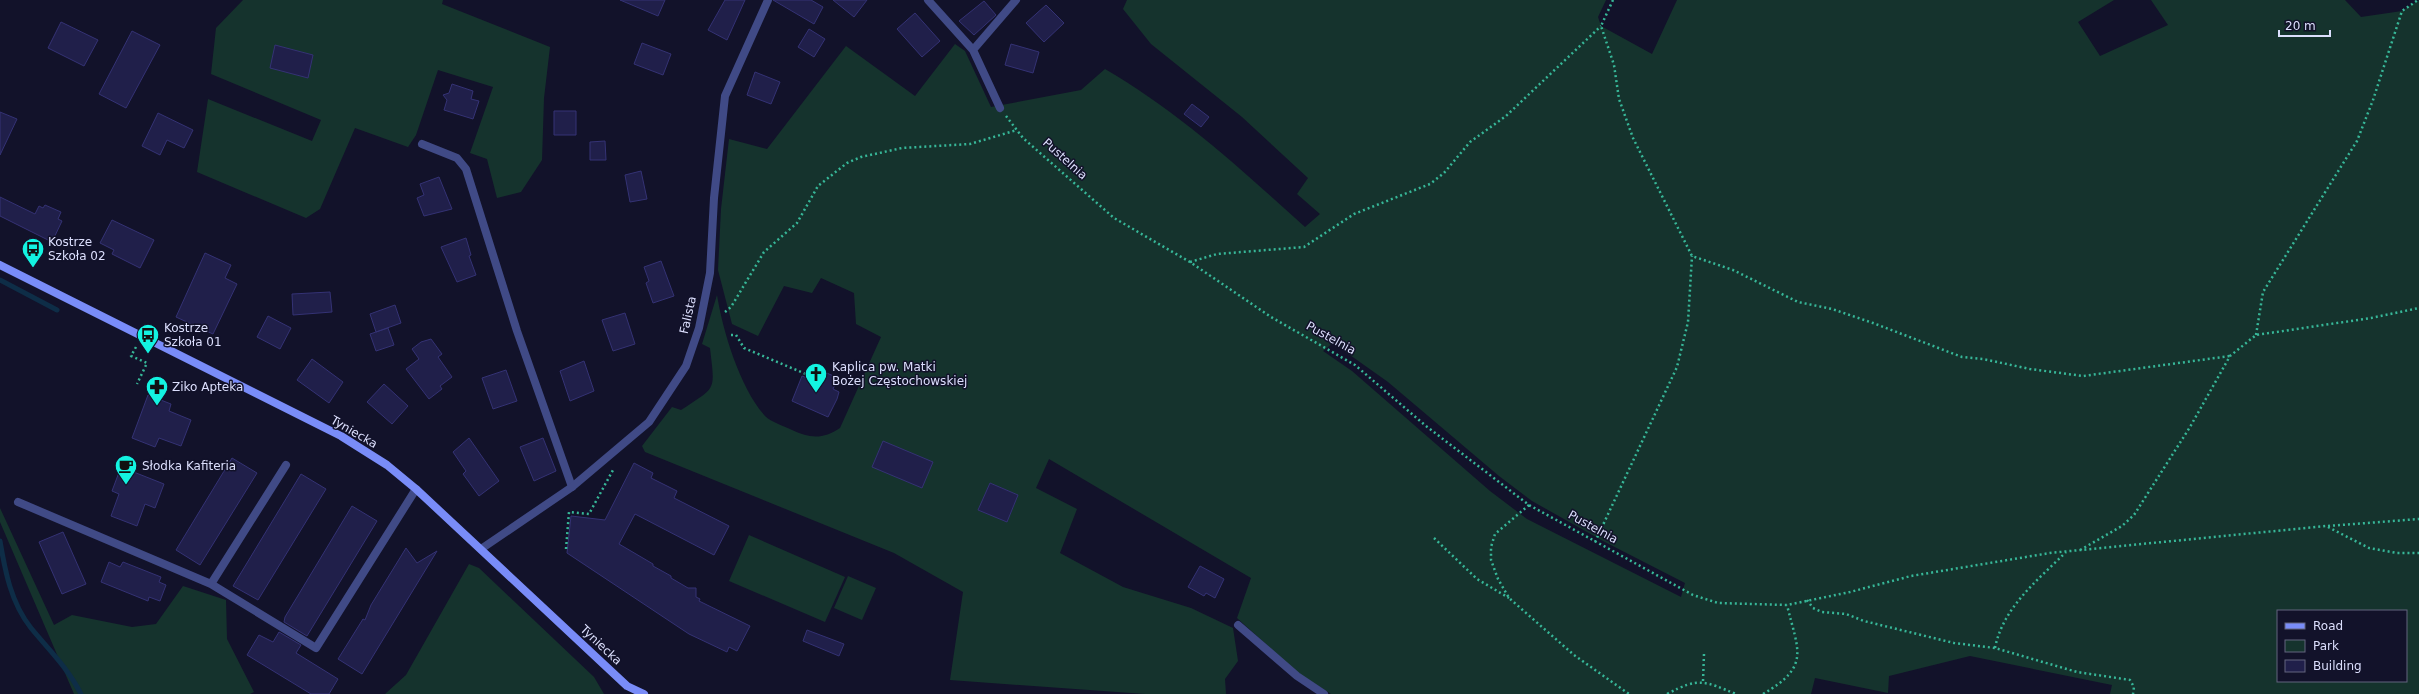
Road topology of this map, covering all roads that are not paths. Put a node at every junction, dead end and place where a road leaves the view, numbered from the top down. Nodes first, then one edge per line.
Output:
1 (768, 0) edge
2 (928, 0) edge
3 (1016, 0) edge
4 (973, 50) junction
5 (1000, 108) road end
6 (422, 144) dead end
7 (0, 265) edge
8 (286, 465) dead end
9 (572, 487) junction
10 (416, 489) junction
11 (18, 502) dead end
12 (481, 549) junction
13 (211, 584) junction
14 (1238, 625) dead end
15 (627, 690) edge
16 (644, 694) edge
17 (1324, 694) edge

1 - 9 street, Falista
2 - 4 street
3 - 4 street
4 - 5 street
6 - 9 street
7 - 10 street, Tyniecka
8 - 13 street
9 - 12 street, Falista
10 - 12 street, Tyniecka
10 - 13 street
11 - 13 street
12 - 15 street, Tyniecka
14 - 17 street
15 - 16 street, Tyniecka

